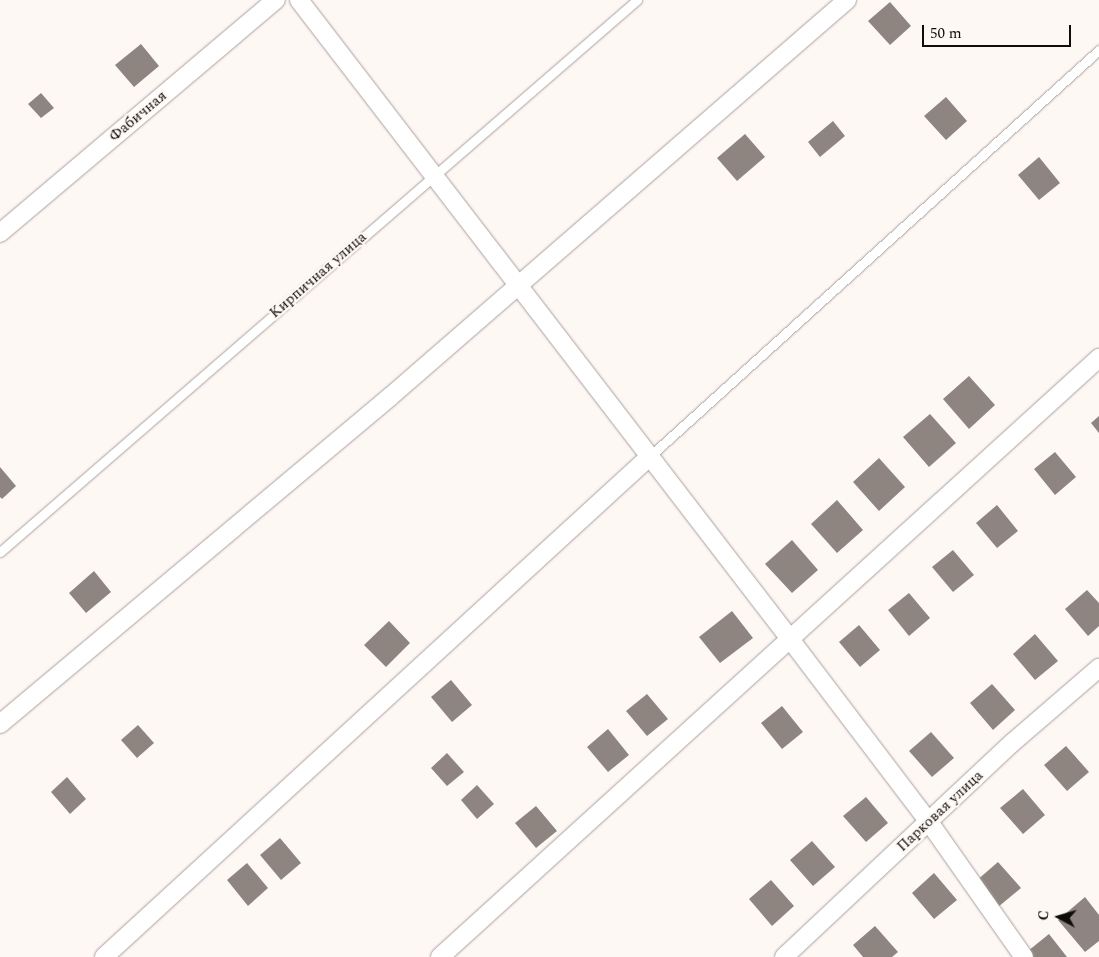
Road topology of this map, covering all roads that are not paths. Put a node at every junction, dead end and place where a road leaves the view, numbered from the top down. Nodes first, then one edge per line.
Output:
1 (276, 0) edge
2 (299, 0) edge
3 (637, 0) edge
4 (847, 0) edge
5 (1099, 50) edge
6 (433, 174) junction
7 (0, 233) edge
8 (520, 284) junction
9 (1099, 358) edge
10 (650, 457) junction
11 (0, 552) edge
12 (790, 639) junction
13 (1099, 668) edge
14 (0, 724) edge
15 (929, 822) junction
16 (104, 957) edge
17 (440, 957) edge
18 (784, 957) edge
19 (1024, 957) edge

1 - 7 street, Фабичная
2 - 6 street
3 - 6 lane, Кирпичная улица
4 - 8 street
5 - 10 lane
6 - 8 street
6 - 11 lane, Кирпичная улица
8 - 10 street
8 - 14 street
9 - 12 street
10 - 12 street
10 - 16 street
12 - 15 street
12 - 17 street
13 - 15 street, Парковая улица
15 - 18 street, Парковая улица
15 - 19 street

